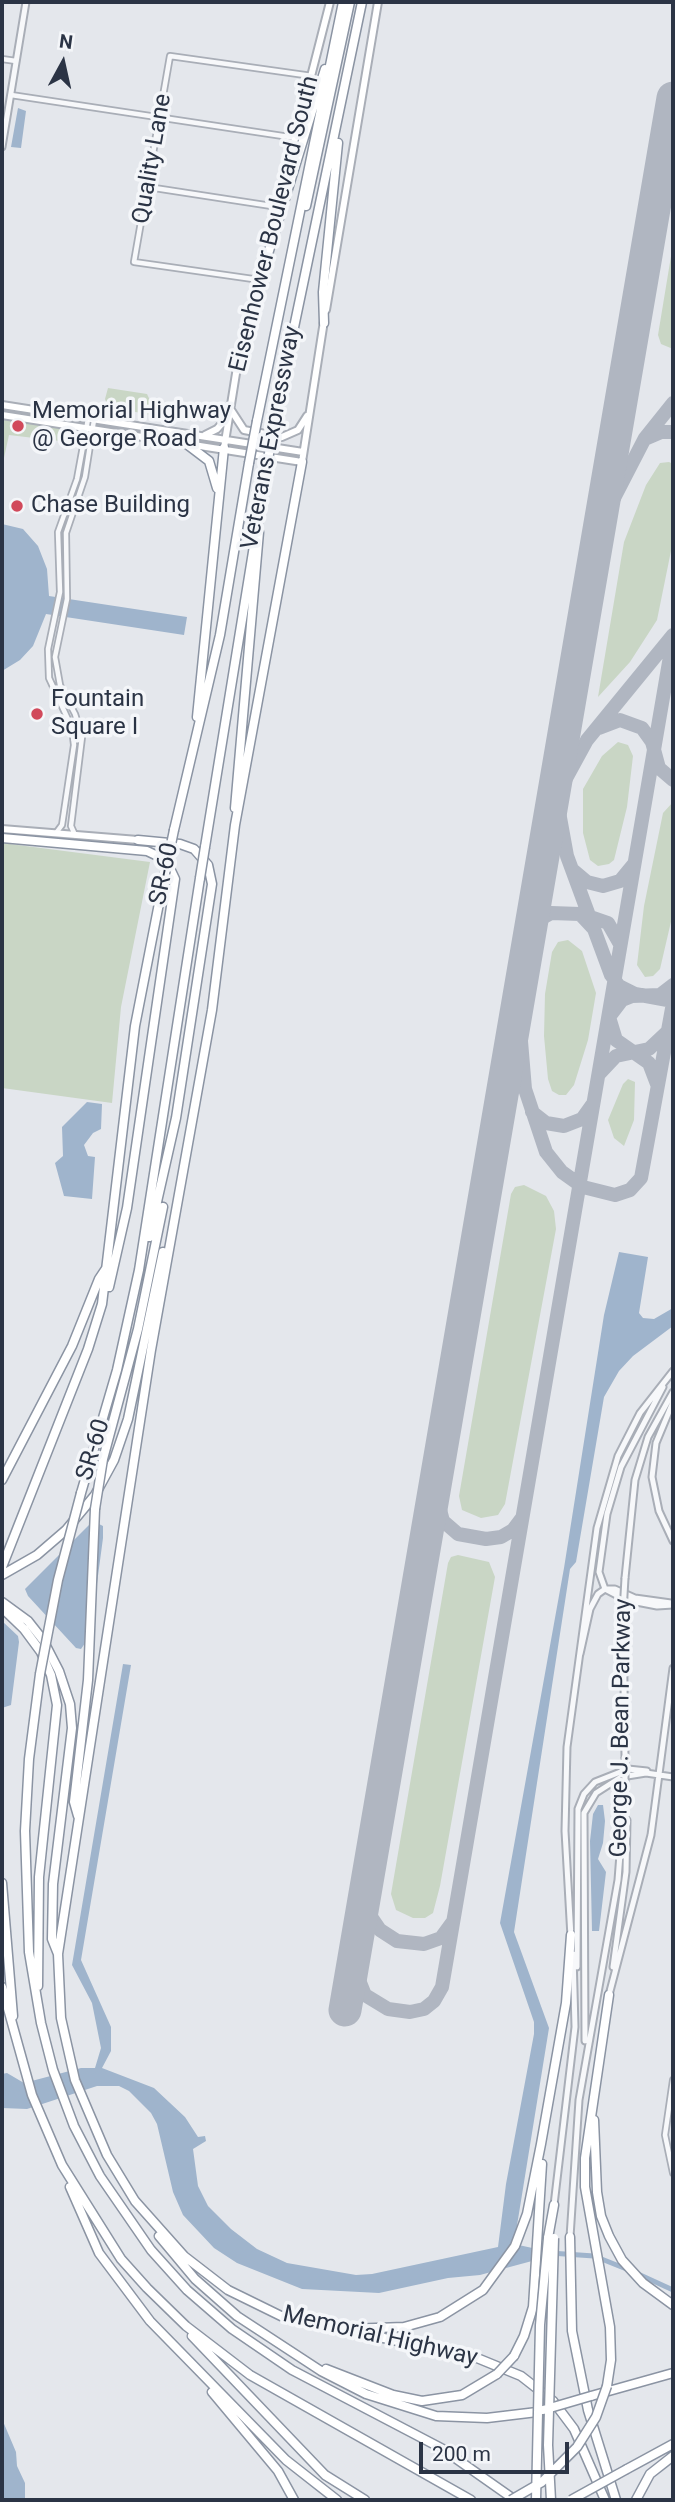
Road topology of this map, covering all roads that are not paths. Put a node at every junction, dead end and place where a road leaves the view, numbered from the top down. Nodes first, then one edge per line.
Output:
1 (26, 2) edge
2 (330, 2) edge
3 (343, 2) edge
4 (349, 2) edge
5 (362, 2) edge
6 (379, 2) edge
7 (332, 54) junction
8 (2, 59) edge
9 (16, 61) junction
10 (313, 76) junction
11 (11, 95) junction
12 (158, 118) junction
13 (4, 124) edge
14 (338, 126) junction
15 (297, 138) junction
16 (2, 148) edge
17 (148, 187) junction
18 (278, 206) junction
19 (297, 228) junction
20 (260, 280) junction
21 (324, 323) junction
22 (2, 405) edge
23 (229, 411) junction
24 (310, 412) junction
25 (2, 415) edge
26 (91, 418) junction
27 (90, 429) junction
28 (204, 435) junction
29 (184, 442) junction
30 (225, 443) junction
31 (303, 452) junction
32 (302, 462) junction
33 (218, 498) junction
34 (260, 507) junction
35 (198, 730) junction
36 (235, 825) junction
37 (2, 829) edge
38 (174, 830) joint
39 (54, 835) junction
40 (76, 837) junction
41 (2, 838) edge
42 (138, 840) joint
43 (200, 878) joint
44 (176, 1118) junction
45 (174, 1212) junction
46 (108, 1264) junction
47 (139, 1270) junction
48 (98, 1321) junction
49 (673, 1372) edge
50 (673, 1392) edge
51 (673, 1402) edge
52 (2, 1480) edge
53 (673, 1541) edge
54 (2, 1567) edge
55 (2, 1575) edge
56 (605, 1589) junction
57 (2, 1602) edge
58 (673, 1604) edge
59 (2, 1608) edge
60 (673, 1668) edge
61 (572, 1695) junction
62 (660, 1774) junction
63 (673, 1777) edge
64 (625, 1789) junction
65 (79, 1818) junction
66 (2, 1883) edge
67 (571, 1935) junction
68 (58, 1954) junction
69 (2, 1988) edge
70 (609, 1995) junction
71 (576, 2005) junction
72 (41, 2023) junction
73 (19, 2054) junction
74 (584, 2069) junction
75 (596, 2075) junction
76 (673, 2080) edge
77 (545, 2126) junction
78 (62, 2165) junction
79 (673, 2173) edge
80 (135, 2201) junction
81 (554, 2205) joint
82 (570, 2237) joint
83 (551, 2238) junction
84 (673, 2305) edge
85 (169, 2310) junction
86 (321, 2327) junction
87 (290, 2353) junction
88 (191, 2365) junction
89 (673, 2373) edge
90 (673, 2444) edge
91 (673, 2456) edge
92 (294, 2500) edge
93 (337, 2500) edge
94 (365, 2500) edge
95 (471, 2500) edge
96 (513, 2500) edge
97 (536, 2500) edge
98 (551, 2500) edge
99 (571, 2500) edge
100 (605, 2500) edge
101 (616, 2500) edge
102 (636, 2500) edge

1 - 9 street
2 - 10 main road, Eisenhower Boulevard South
3 - 7 highway, Veterans Expressway
4 - 19 highway
5 - 14 highway, Veterans Expressway
6 - 21 main road
7 - 19 highway, Veterans Expressway
7 - 20 highway
8 - 9 street
9 - 11 street
10 - 12 street, Quality Lane
10 - 15 main road, Eisenhower Boulevard South
11 - 12 street
11 - 13 street
12 - 15 street
12 - 17 street, Quality Lane
13 - 16 street
14 - 21 highway
14 - 34 highway, Veterans Expressway, bridge
15 - 18 main road, Eisenhower Boulevard South
17 - 18 street
17 - 20 street, Quality Lane
18 - 20 main road, Eisenhower Boulevard South
19 - 35 highway, Veterans Expressway, bridge
20 - 23 main road, Eisenhower Boulevard South
21 - 24 main road
22 - 26 main road
23 - 24 main road
23 - 28 main road
23 - 30 main road, Eisenhower Boulevard South
24 - 31 main road
25 - 27 main road
26 - 27 street
26 - 28 main road
27 - 29 main road
27 - 39 street
27 - 40 street
28 - 30 main road
29 - 30 main road
29 - 33 highway
30 - 31 main road
30 - 32 main road
30 - 33 highway
31 - 32 main road
32 - 36 highway
33 - 35 highway
34 - 36 highway
34 - 43 highway, Veterans Expressway, bridge
35 - 38 highway, Veterans Expressway
36 - 45 highway
37 - 39 main road
38 - 46 highway, SR-60 / SR-60, bridge
39 - 40 main road
40 - 42 main road
41 - 48 highway
42 - 44 highway
43 - 47 highway, SR-60 / SR-60
44 - 47 highway
44 - 65 highway, bridge
45 - 55 highway
45 - 65 highway
46 - 48 highway, SR-60 / SR-60
46 - 52 highway
47 - 72 highway, SR-60 / SR-60, bridge
48 - 54 highway, SR-60 / SR-60
49 - 56 street
49 - 61 street, George J. Bean Parkway
50 - 64 street, George J. Bean Parkway, bridge
51 - 53 street
56 - 58 street
56 - 61 street
57 - 68 highway
59 - 72 highway
60 - 62 street
61 - 67 street, George J. Bean Parkway
62 - 63 street
62 - 70 street
62 - 71 street
62 - 74 street
64 - 70 street
64 - 74 street, George J. Bean Parkway
65 - 68 highway
66 - 73 highway
67 - 71 street, George J. Bean Parkway
67 - 77 highway
68 - 80 highway, Memorial Highway
69 - 73 highway
70 - 75 highway
71 - 81 street, George J. Bean Parkway
72 - 96 highway, Memorial Highway / SR-60
73 - 78 highway
74 - 82 street, George J. Bean Parkway
75 - 84 highway
75 - 96 highway, bridge
76 - 79 street
77 - 86 highway
77 - 87 highway, bridge
78 - 85 highway
78 - 88 highway
80 - 86 highway, Memorial Highway
80 - 87 highway
81 - 83 highway
82 - 101 highway
83 - 97 highway, bridge
83 - 98 highway, bridge
85 - 94 highway
85 - 95 highway
86 - 100 highway, Memorial Highway
87 - 89 highway, bridge
88 - 92 highway
88 - 93 highway
90 - 99 highway, bridge
91 - 102 highway

